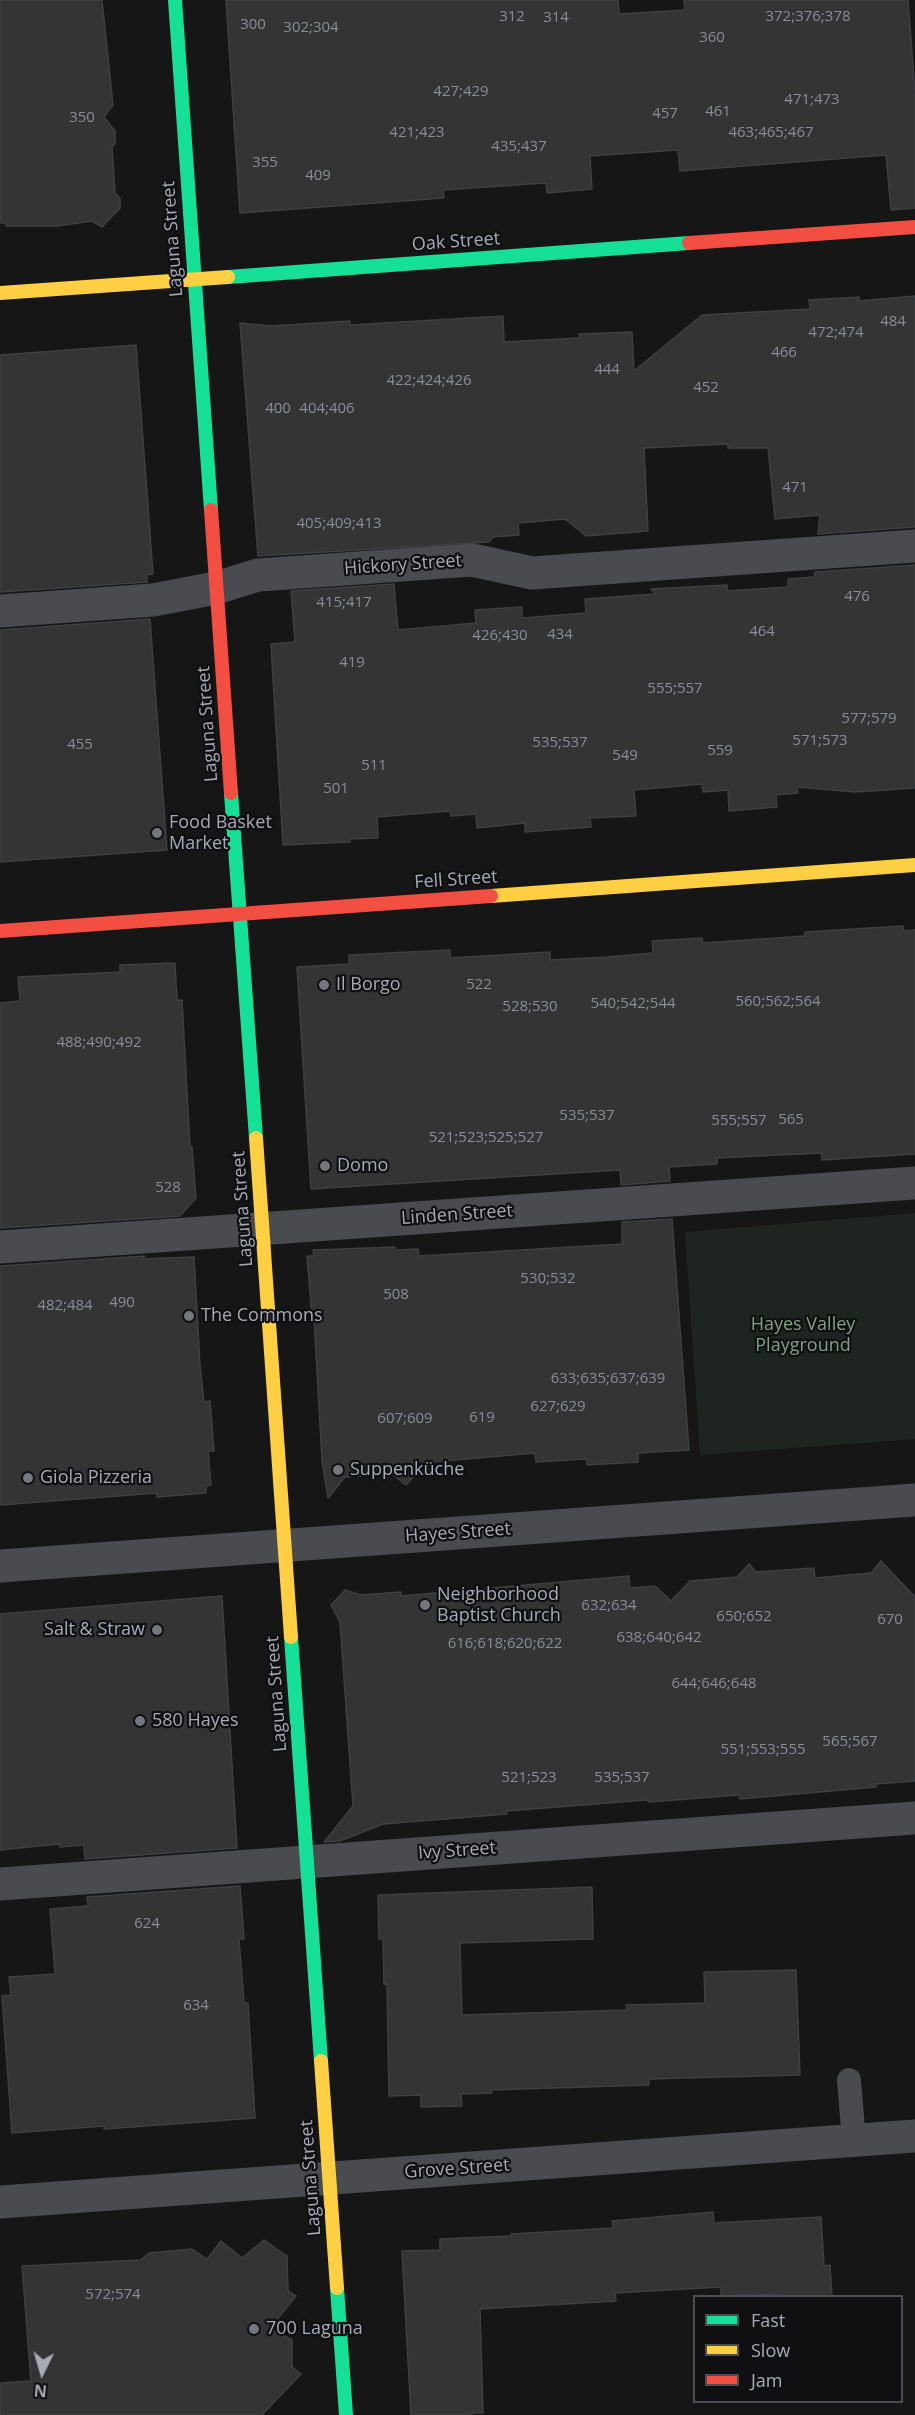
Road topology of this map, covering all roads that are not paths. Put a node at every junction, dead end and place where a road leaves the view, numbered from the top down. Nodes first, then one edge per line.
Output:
1 (175, 0) edge
2 (915, 227) edge
3 (194, 278) junction
4 (0, 293) edge
5 (915, 546) edge
6 (216, 588) junction
7 (0, 611) edge
8 (915, 865) edge
9 (239, 914) junction
10 (0, 931) edge
11 (915, 1183) edge
12 (262, 1229) junction
13 (0, 1247) edge
14 (915, 1500) edge
15 (285, 1546) junction
16 (0, 1566) edge
17 (915, 1818) edge
18 (307, 1862) junction
19 (0, 1884) edge
20 (849, 2080) dead end
21 (915, 2136) edge
22 (854, 2141) junction
23 (329, 2178) junction
24 (0, 2202) edge
25 (346, 2415) edge

1 - 3 street, Laguna Street
2 - 3 street, Oak Street
3 - 4 street, Oak Street
3 - 6 street, Laguna Street
5 - 6 street, Hickory Street
6 - 7 street, Hickory Street
6 - 9 street, Laguna Street
8 - 9 street, Fell Street
9 - 10 street, Fell Street
9 - 12 street, Laguna Street
11 - 12 street, Linden Street
12 - 13 street, Linden Street
12 - 15 street, Laguna Street
14 - 15 street, Hayes Street
15 - 16 street, Hayes Street
15 - 18 street, Laguna Street
17 - 18 street, Ivy Street
18 - 19 street, Ivy Street
18 - 23 street, Laguna Street
20 - 22 lane
21 - 22 street, Grove Street
22 - 23 street, Grove Street
23 - 24 street, Grove Street
23 - 25 street, Laguna Street

